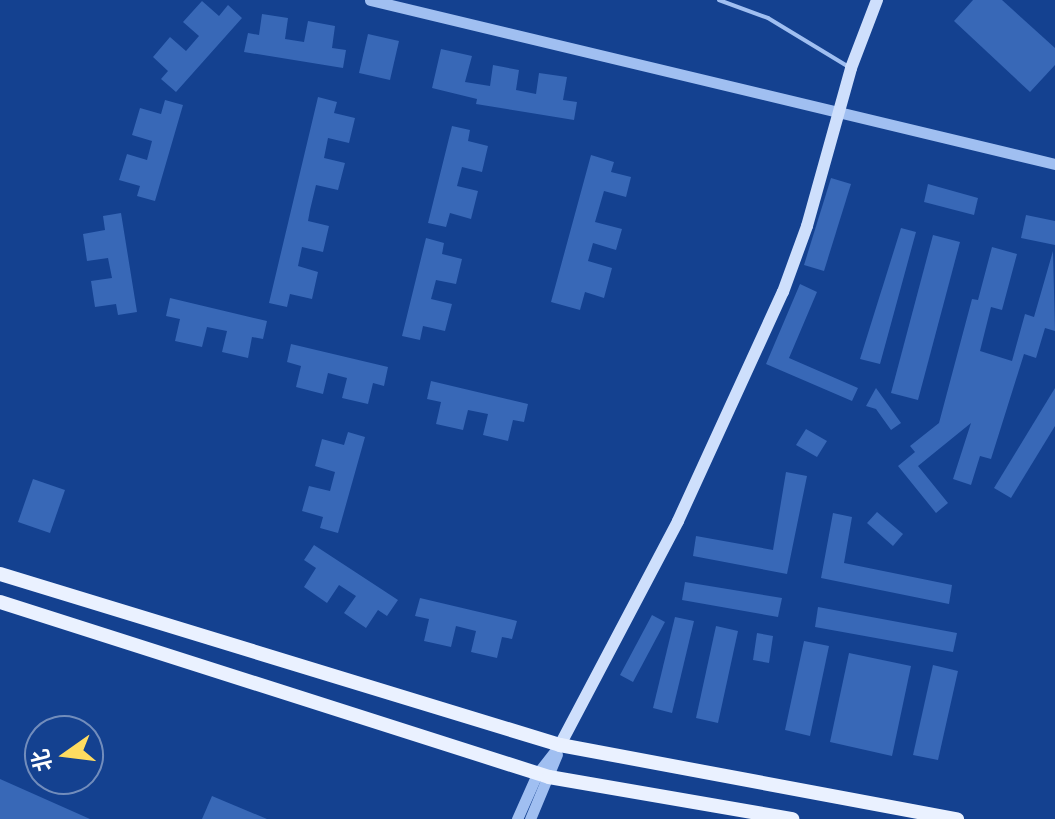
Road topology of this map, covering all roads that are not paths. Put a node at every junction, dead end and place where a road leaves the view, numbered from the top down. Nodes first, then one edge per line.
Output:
1 (370, 0) edge
2 (719, 0) edge
3 (877, 0) edge
4 (851, 68) junction
5 (839, 112) junction
6 (1055, 164) edge
7 (0, 574) edge
8 (0, 602) edge
9 (560, 745) junction
10 (543, 775) junction
11 (954, 818) edge
12 (517, 819) edge
13 (530, 819) edge
14 (792, 819) edge

1 - 5 street
2 - 4 lane
3 - 4 main road
4 - 5 main road
5 - 6 street
5 - 9 main road
7 - 9 main road
8 - 10 main road
9 - 10 street
9 - 11 main road
10 - 12 street
10 - 13 street
10 - 14 main road

